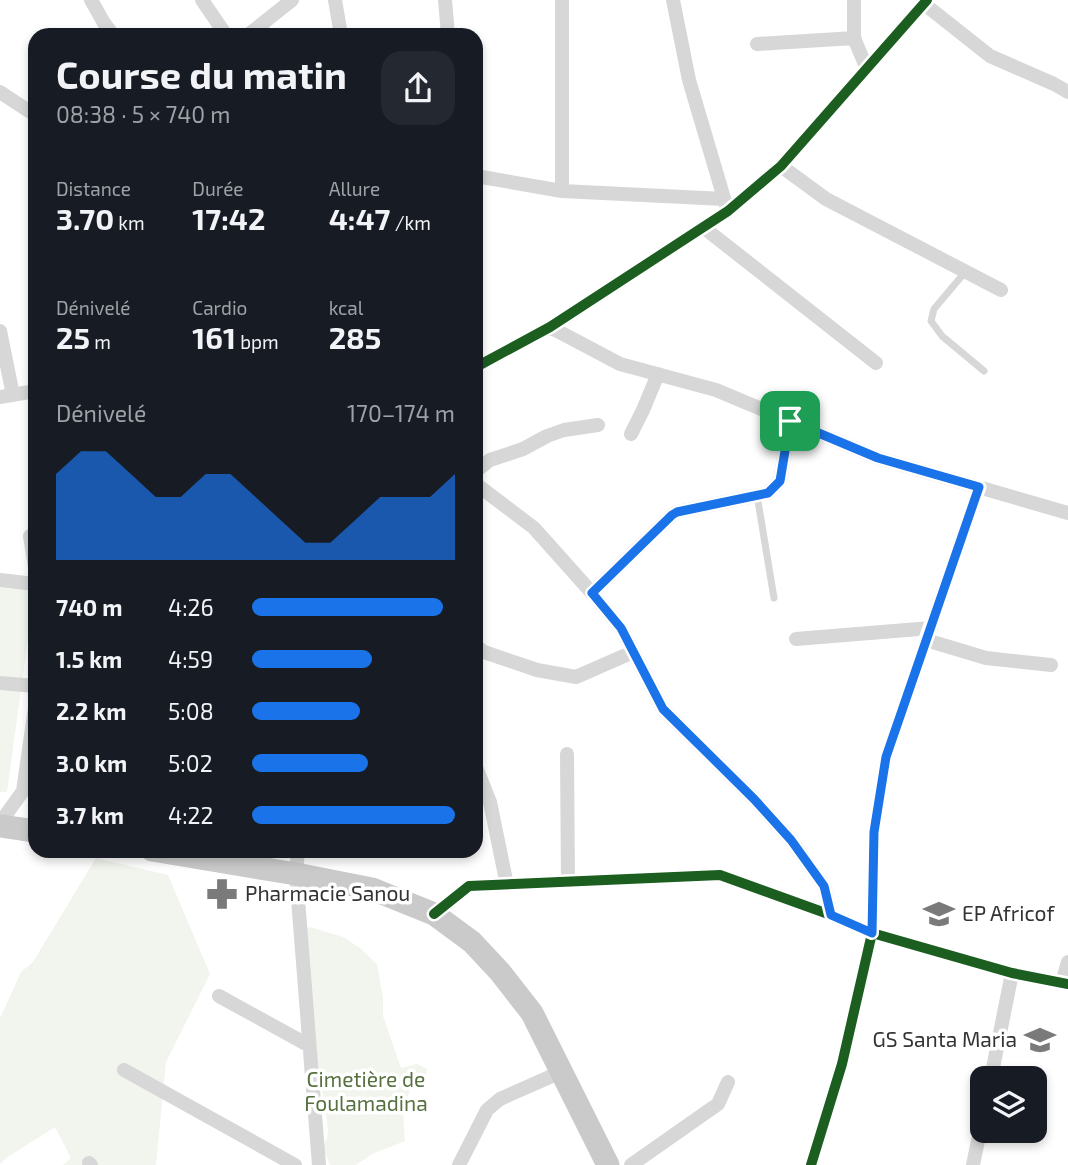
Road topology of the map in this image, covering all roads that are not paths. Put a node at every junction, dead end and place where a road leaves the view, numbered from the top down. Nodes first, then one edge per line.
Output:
1 (91, 0) edge
2 (202, 0) edge
3 (292, 0) edge
4 (335, 0) edge
5 (445, 0) edge
6 (562, 0) edge
7 (673, 0) edge
8 (855, 0) edge
9 (925, 2) edge
10 (108, 28) edge
11 (221, 28) edge
12 (257, 28) edge
13 (340, 28) edge
14 (447, 28) edge
15 (855, 38) junction
16 (757, 44) dead end
17 (867, 69) junction
18 (1068, 73) edge
19 (1054, 84) junction
20 (0, 92) edge
21 (1068, 92) edge
22 (28, 110) edge
23 (781, 166) junction
24 (483, 177) edge
25 (562, 191) junction
26 (726, 205) junction
27 (703, 227) junction
28 (966, 271) junction
29 (1001, 290) dead end
30 (550, 327) junction
31 (0, 331) edge
32 (483, 363) edge
33 (876, 363) dead end
34 (984, 371) dead end
35 (658, 374) junction
36 (28, 392) edge
37 (7, 396) edge
38 (790, 421) junction
39 (598, 425) dead end
40 (631, 435) dead end
41 (483, 466) edge
42 (979, 487) junction
43 (483, 489) edge
44 (757, 495) junction
45 (1068, 513) edge
46 (0, 580) edge
47 (28, 583) edge
48 (592, 593) junction
49 (774, 597) dead end
50 (929, 634) junction
51 (796, 639) dead end
52 (483, 651) edge
53 (633, 652) junction
54 (1051, 665) dead end
55 (0, 683) edge
56 (28, 685) edge
57 (567, 754) dead end
58 (28, 756) edge
59 (483, 784) edge
60 (0, 825) edge
61 (28, 830) edge
62 (200, 858) edge
63 (297, 858) edge
64 (296, 874) junction
65 (568, 882) junction
66 (507, 885) junction
67 (434, 914) junction
68 (831, 915) junction
69 (872, 933) junction
70 (1068, 962) edge
71 (1012, 972) junction
72 (1065, 983) edge
73 (219, 996) dead end
74 (308, 1045) junction
75 (992, 1066) edge
76 (124, 1070) dead end
77 (561, 1072) junction
78 (728, 1082) dead end
79 (978, 1143) edge
80 (295, 1165) edge
81 (318, 1165) edge
82 (459, 1165) edge
83 (608, 1165) edge
84 (631, 1165) edge
85 (811, 1165) edge
86 (973, 1165) edge

1 - 10 street
2 - 11 street
3 - 12 street
4 - 13 street
5 - 14 street
6 - 25 street
7 - 26 street
8 - 15 street
9 - 17 street
9 - 19 street
15 - 16 street
15 - 17 street
17 - 23 street
18 - 19 street
19 - 21 street
20 - 22 street
23 - 26 street
23 - 28 street
24 - 25 street
25 - 26 street
26 - 27 street
27 - 30 street
27 - 33 street
28 - 29 street
28 - 34 lane
30 - 32 street
30 - 35 street
31 - 37 street
35 - 38 street
35 - 40 street
36 - 37 street
38 - 42 street
38 - 44 street
39 - 41 street
42 - 45 street
42 - 50 street
43 - 48 street
44 - 48 street
44 - 49 lane
46 - 47 street
48 - 53 street
50 - 51 street
50 - 54 street
50 - 69 street
52 - 53 street
53 - 68 street
55 - 56 street
57 - 65 street
58 - 60 street
59 - 66 street
60 - 61 main road
62 - 64 main road
63 - 64 street
64 - 67 main road
64 - 74 street
65 - 66 street
65 - 68 street
66 - 67 street
67 - 77 main road
68 - 69 street
69 - 71 street
69 - 85 street
70 - 72 street
71 - 72 street
71 - 75 street
73 - 74 street
74 - 81 street
76 - 80 street
77 - 82 street
77 - 83 main road
78 - 84 street
79 - 86 street

